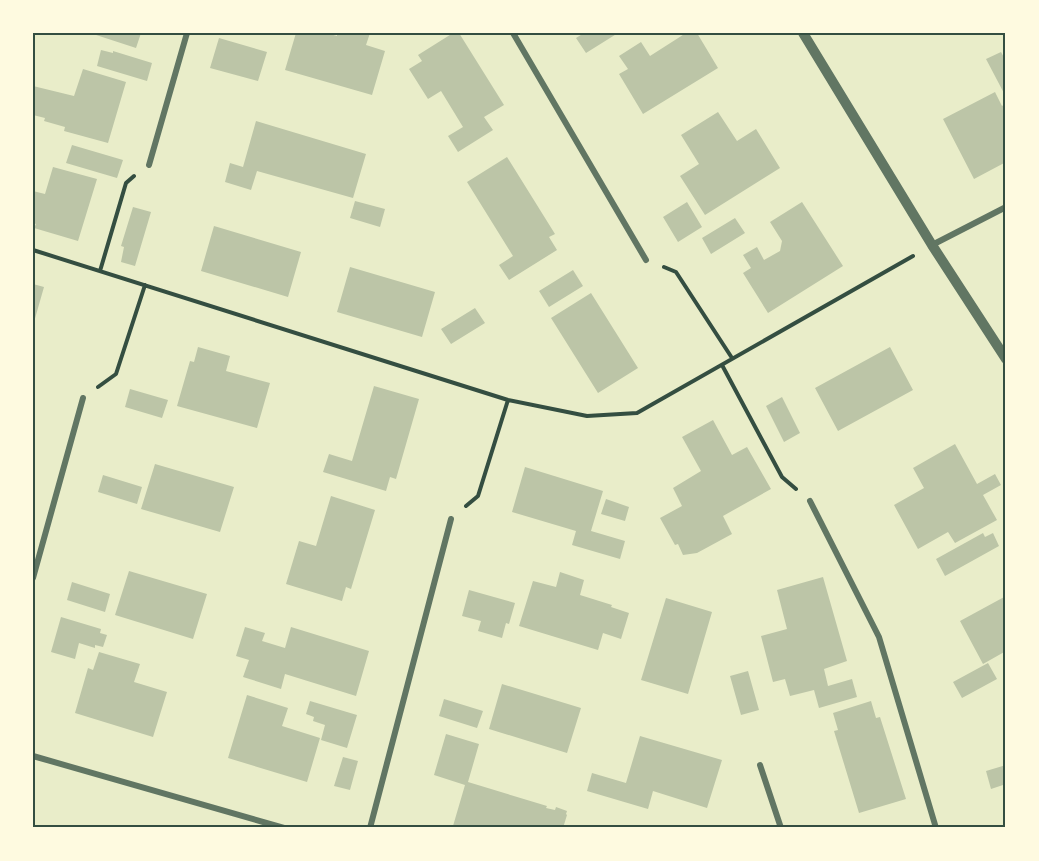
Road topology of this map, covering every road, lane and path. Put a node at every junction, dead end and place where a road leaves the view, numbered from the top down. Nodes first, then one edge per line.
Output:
1 (187, 33) edge
2 (513, 33) edge
3 (803, 33) edge
4 (149, 165) joint
5 (1006, 207) edge
6 (932, 245) junction
7 (33, 250) edge
8 (645, 260) joint
9 (100, 271) junction
10 (145, 285) junction
11 (732, 358) junction
12 (1006, 359) edge
13 (722, 365) junction
14 (83, 398) joint
15 (508, 400) junction
16 (810, 501) joint
17 (450, 519) joint
18 (33, 578) edge
19 (33, 756) edge
20 (760, 765) dead end
21 (935, 827) edge
22 (284, 828) edge
23 (370, 828) edge
24 (782, 828) edge
25 (926, 828) edge

1 - 4 street
2 - 8 street
3 - 6 street
4 - 9 path
5 - 6 street
6 - 11 path
6 - 12 street
7 - 9 path
8 - 11 path
9 - 10 path
10 - 14 path
10 - 15 path
11 - 13 path
13 - 15 path
13 - 16 path
14 - 18 street
15 - 17 path
16 - 21 street
17 - 23 street
19 - 22 street
20 - 24 street
21 - 25 street

